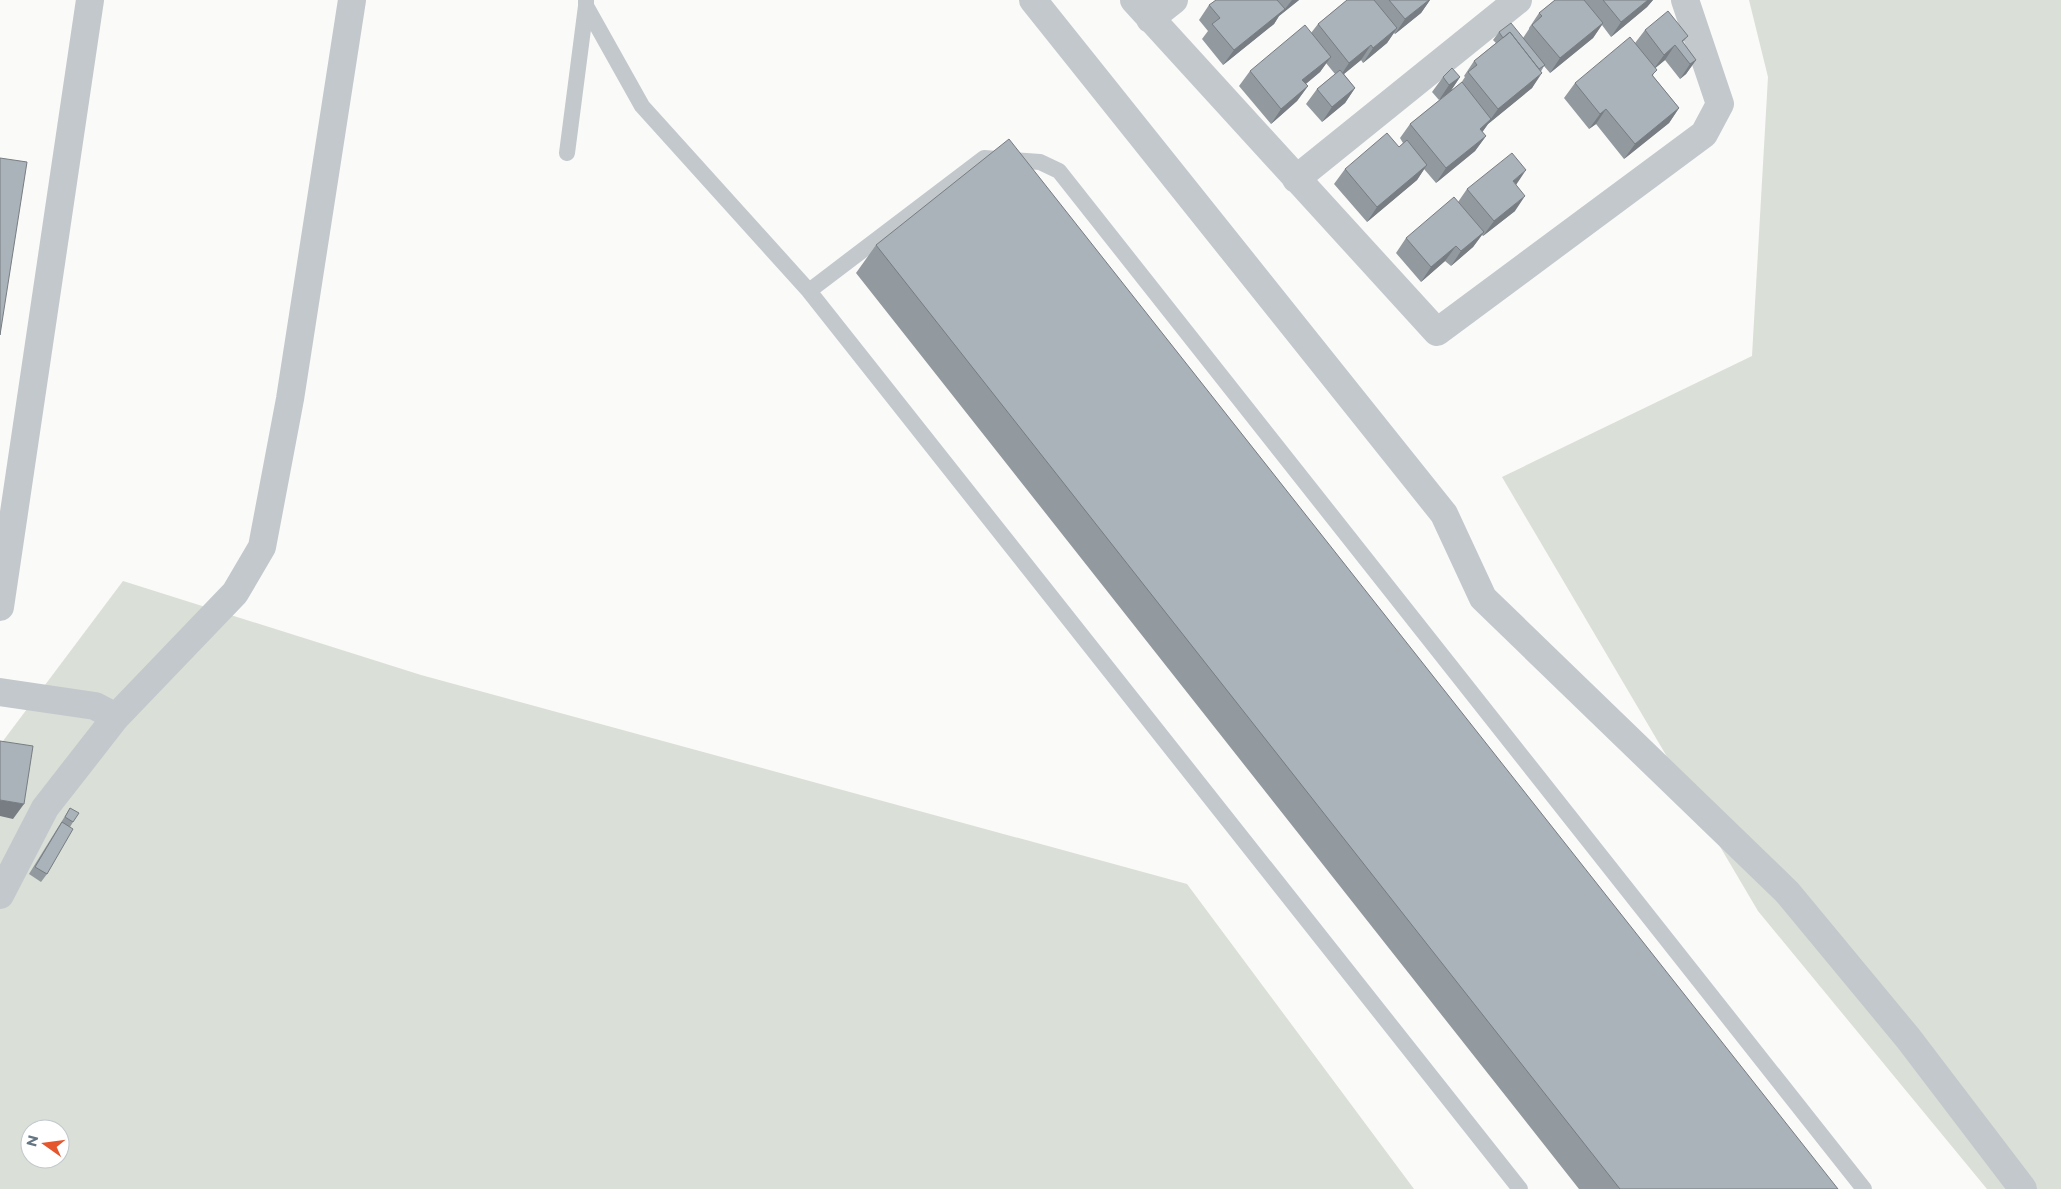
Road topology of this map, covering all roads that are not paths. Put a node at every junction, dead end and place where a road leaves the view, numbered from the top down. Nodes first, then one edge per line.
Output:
1 (90, 0) edge
2 (352, 0) edge
3 (1033, 0) edge
4 (1174, 0) edge
5 (1518, 0) edge
6 (1685, 0) edge
7 (586, 3) edge
8 (1142, 10) edge
9 (567, 153) dead end
10 (1296, 179) junction
11 (809, 291) junction
12 (0, 607) edge
13 (0, 692) edge
14 (116, 717) junction
15 (0, 895) edge
16 (1520, 1189) edge
17 (1864, 1189) edge
18 (2023, 1189) edge

1 - 12 street
2 - 14 street
3 - 18 street
4 - 8 street
5 - 10 street
6 - 10 street
7 - 9 lane
7 - 11 lane
8 - 10 street
11 - 16 lane
11 - 17 lane
13 - 14 street
14 - 15 street

